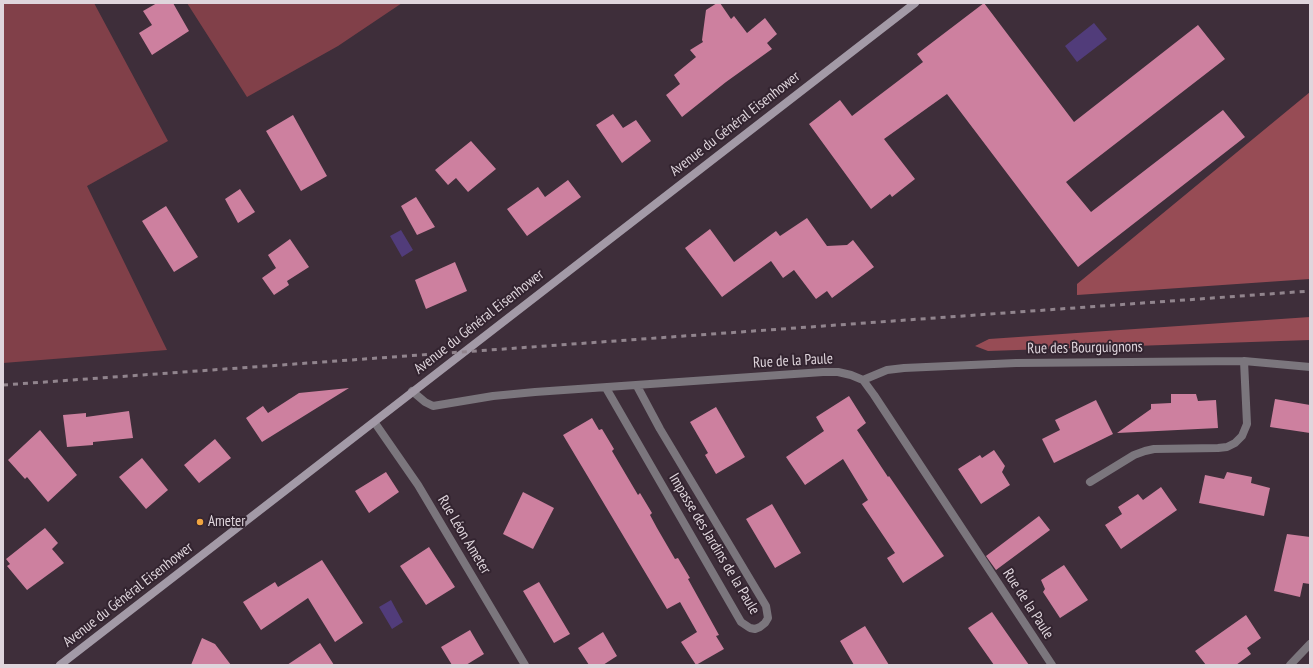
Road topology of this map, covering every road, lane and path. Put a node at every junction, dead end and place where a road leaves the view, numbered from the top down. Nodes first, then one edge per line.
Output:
1 (915, 3) edge
2 (1244, 360) junction
3 (1310, 367) edge
4 (863, 380) junction
5 (637, 386) junction
6 (606, 388) junction
7 (412, 391) junction
8 (375, 423) junction
9 (1090, 482) dead end
10 (1310, 644) edge
11 (60, 665) edge
12 (525, 665) edge
13 (1052, 665) edge
14 (1290, 665) edge

1 - 7 main road, Avenue du Général Eisenhower
2 - 3 street, Rue des Bourguignons
2 - 4 street, Rue des Bourguignons
2 - 9 street
4 - 5 street, Rue de la Paule
4 - 13 street, Rue de la Paule
5 - 6 street, Rue de la Paule
5 - 6 street, Impasse des Jardins de la Paule
6 - 7 street, Rue de la Paule
7 - 8 main road, Avenue du Général Eisenhower
8 - 11 main road, Avenue du Général Eisenhower
8 - 12 street, Rue Léon Ameter
10 - 14 street

